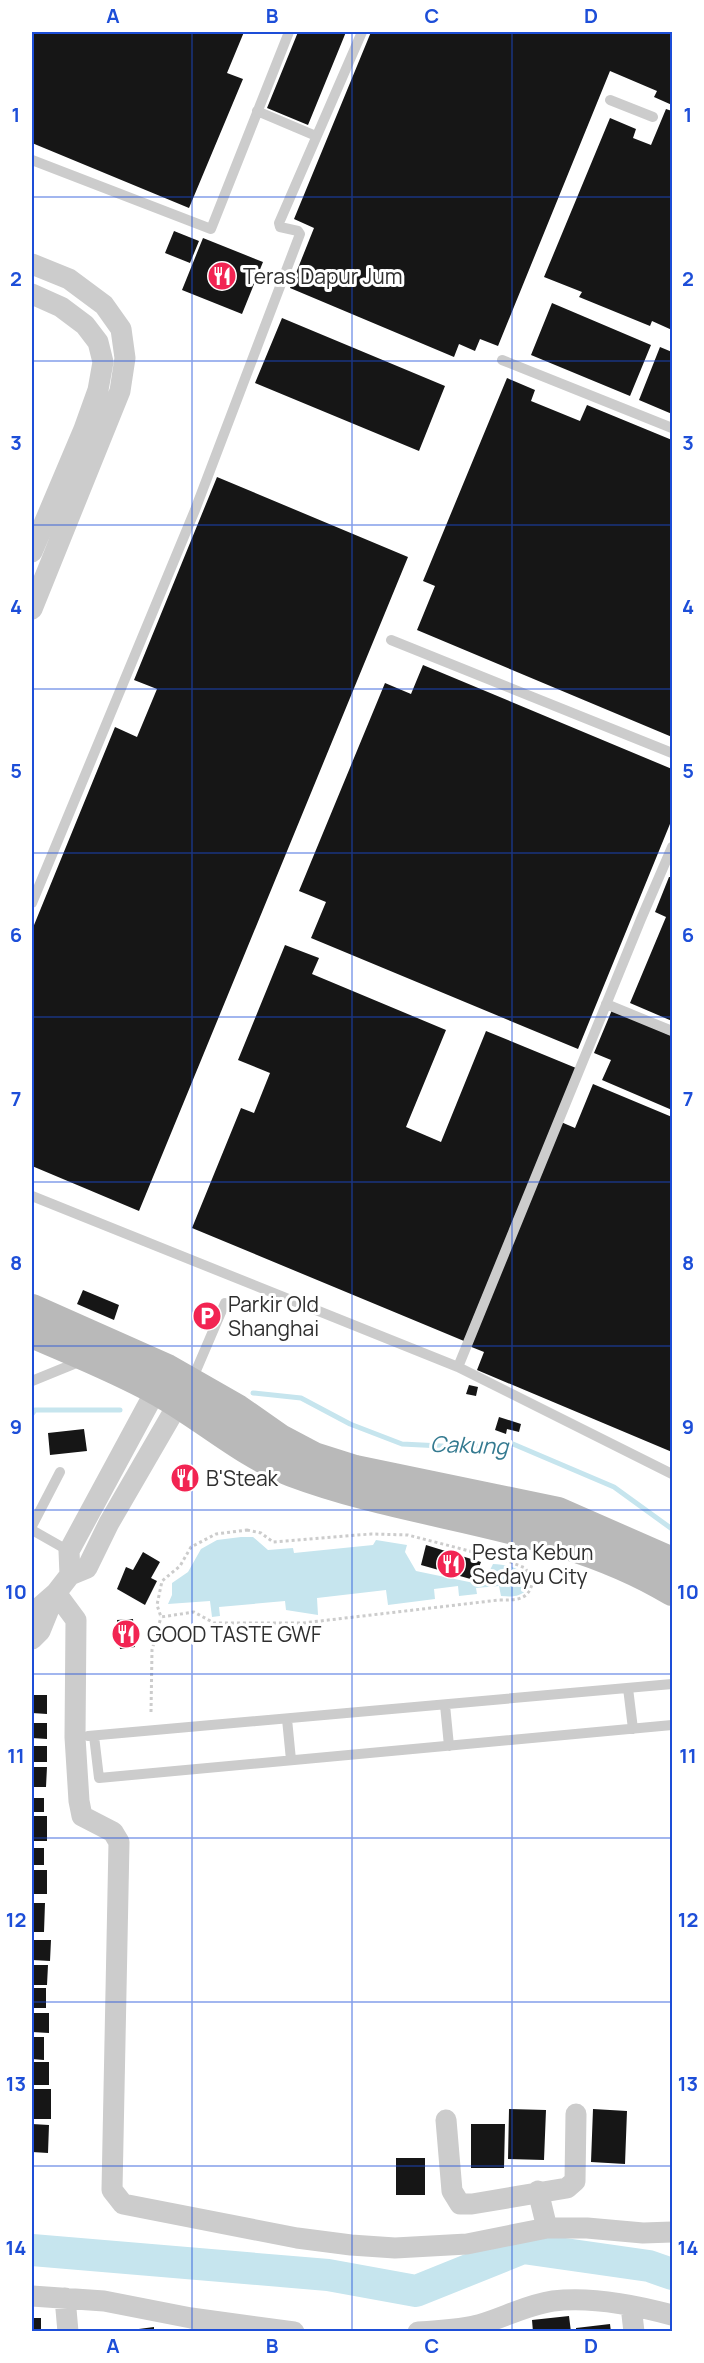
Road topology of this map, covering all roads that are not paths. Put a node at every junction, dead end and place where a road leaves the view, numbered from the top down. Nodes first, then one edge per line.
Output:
1 (289, 32) edge
2 (362, 32) edge
3 (610, 100) dead end
4 (257, 111) junction
5 (653, 117) dead end
6 (316, 136) junction
7 (32, 160) edge
8 (32, 264) edge
9 (32, 294) edge
10 (502, 360) dead end
11 (672, 428) edge
12 (32, 552) edge
13 (32, 609) edge
14 (391, 640) dead end
15 (672, 753) edge
16 (672, 847) edge
17 (32, 903) edge
18 (606, 1004) junction
19 (672, 1031) edge
20 (32, 1196) edge
21 (225, 1303) dead end
22 (32, 1309) edge
23 (32, 1334) edge
24 (89, 1358) junction
25 (458, 1367) junction
26 (34, 1378) edge
27 (173, 1387) junction
28 (60, 1472) dead end
29 (672, 1474) edge
30 (32, 1528) edge
31 (69, 1551) junction
32 (672, 1562) edge
33 (70, 1575) junction
34 (672, 1591) edge
35 (56, 1593) junction
36 (32, 1614) edge
37 (32, 1639) edge
38 (672, 1684) edge
39 (628, 1688) junction
40 (445, 1705) junction
41 (287, 1719) junction
42 (672, 1725) edge
43 (633, 1729) junction
44 (85, 1736) junction
45 (449, 1746) junction
46 (291, 1760) junction
47 (576, 2114) dead end
48 (446, 2120) dead end
49 (538, 2191) junction
50 (547, 2228) junction
51 (672, 2232) edge
52 (32, 2296) edge
53 (64, 2298) junction
54 (632, 2306) junction
55 (672, 2315) edge
56 (515, 2321) edge
57 (191, 2325) edge
58 (68, 2331) edge
59 (294, 2331) edge
60 (418, 2331) edge
61 (634, 2331) edge

1 - 4 lane
2 - 6 lane
3 - 5 lane
4 - 6 lane
4 - 7 lane
6 - 17 lane
8 - 13 street
9 - 12 street
10 - 11 lane
14 - 15 lane
16 - 18 lane
18 - 19 lane
18 - 25 lane
20 - 25 lane
21 - 27 lane
22 - 27 street
23 - 24 street
24 - 26 lane
24 - 27 street
25 - 29 lane
27 - 31 street
27 - 32 street
27 - 33 street
27 - 34 street
28 - 30 lane
30 - 31 lane
31 - 33 street
33 - 35 street
35 - 36 street
35 - 37 street
35 - 44 street
38 - 39 lane
39 - 40 lane
39 - 43 lane
40 - 41 lane
40 - 45 lane
41 - 44 lane
41 - 46 lane
42 - 43 lane
43 - 45 lane
44 - 46 lane
44 - 50 street
45 - 46 lane
47 - 49 street
48 - 49 street
49 - 50 street
50 - 51 street
52 - 53 street
53 - 57 street
53 - 58 street
54 - 55 street
54 - 56 street
54 - 61 street
56 - 60 street
57 - 59 street

